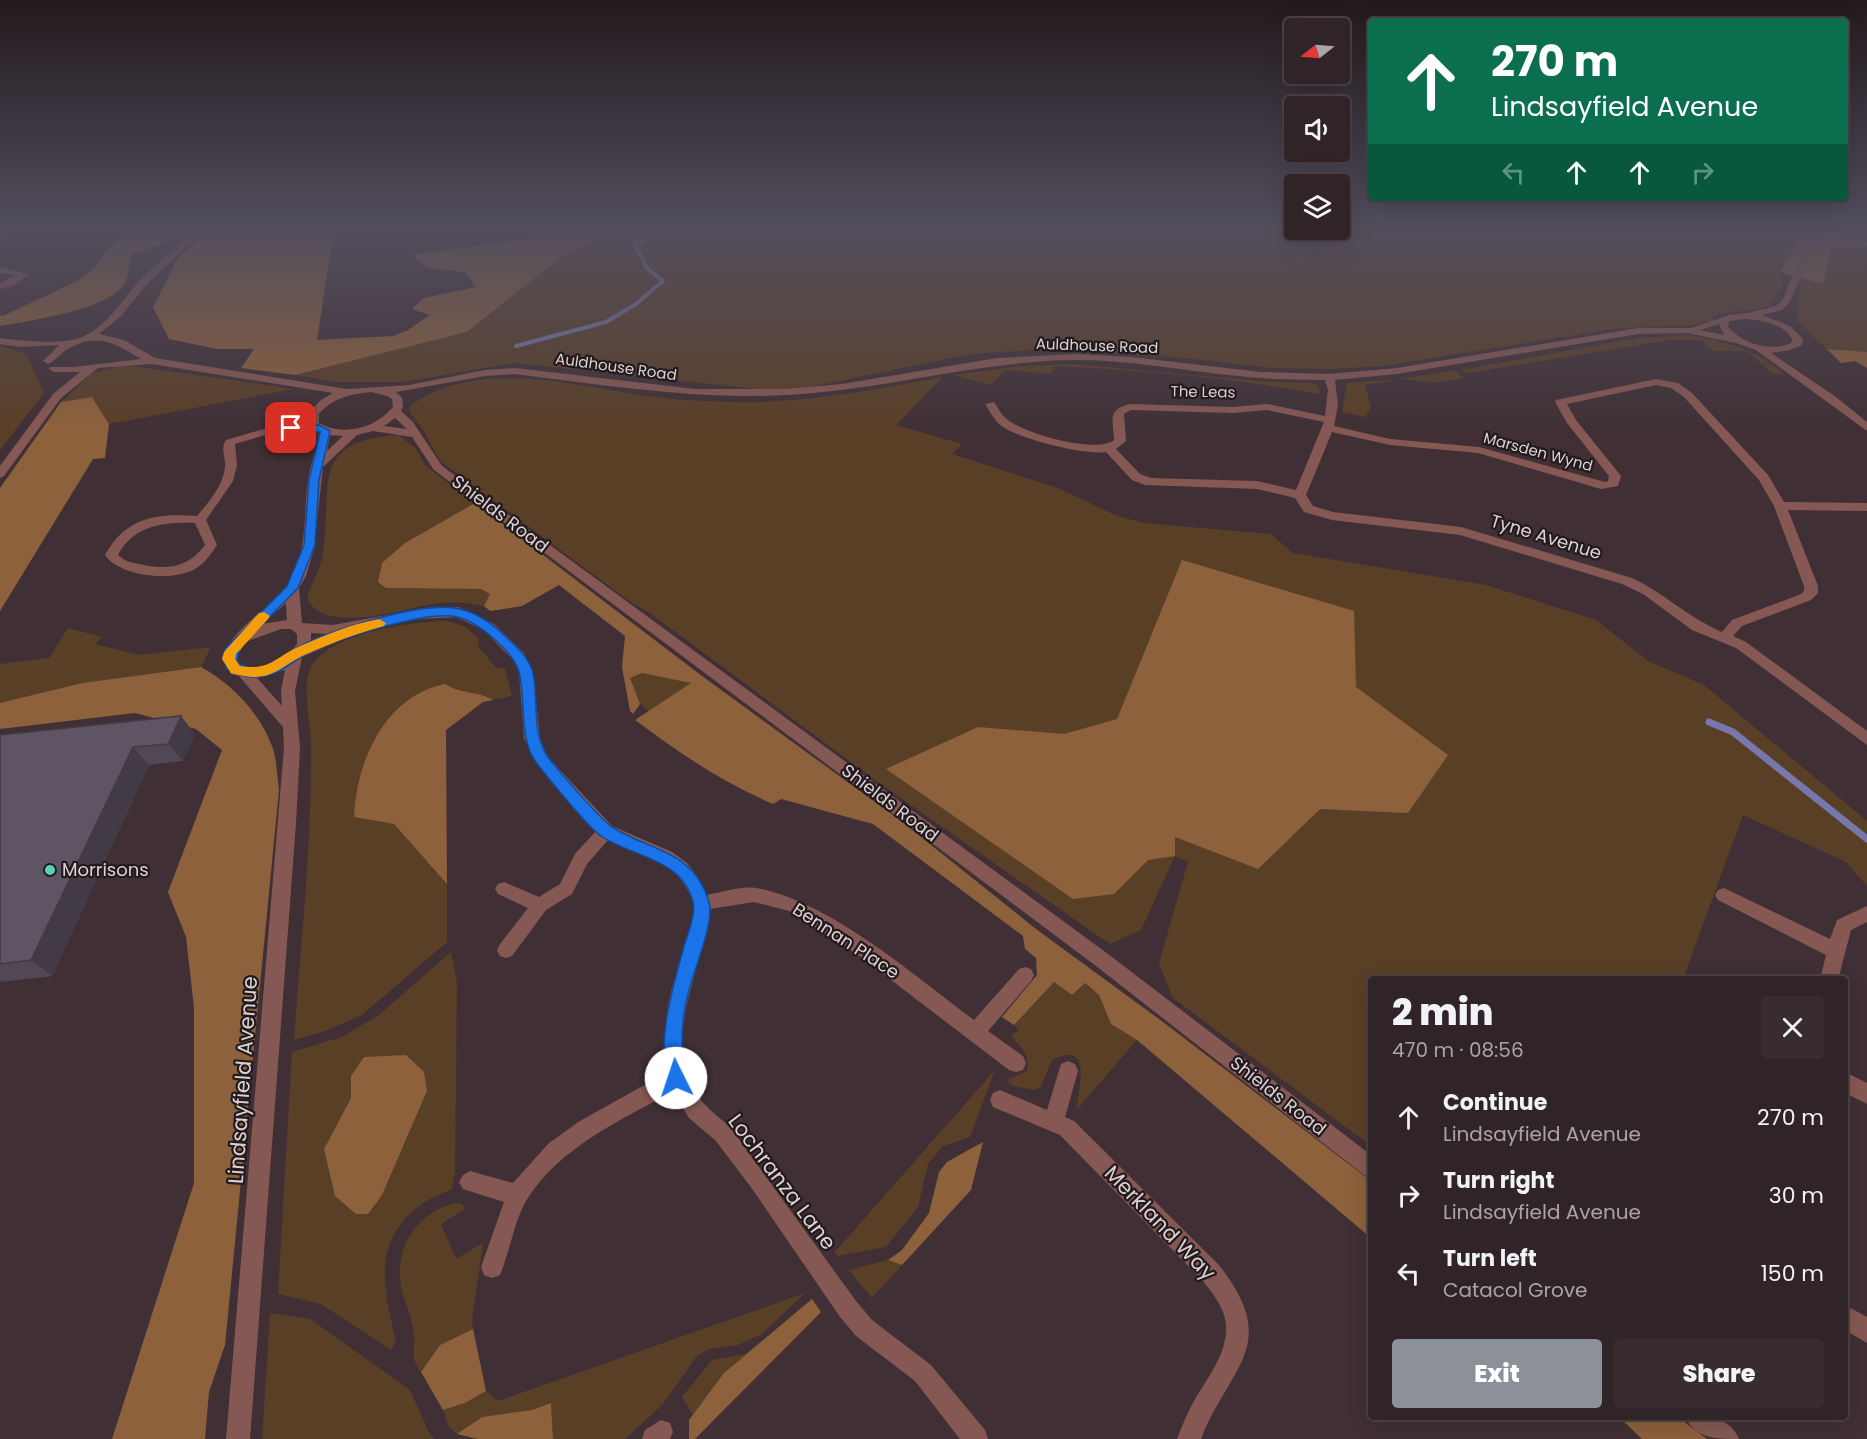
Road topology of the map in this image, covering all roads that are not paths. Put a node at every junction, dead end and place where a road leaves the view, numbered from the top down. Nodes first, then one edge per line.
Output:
1 (133, 296) edge
2 (1788, 296) edge
3 (1779, 308) junction
4 (118, 314) junction
5 (1747, 316) junction
6 (1724, 321) junction
7 (1788, 328) junction
8 (1687, 330) junction
9 (0, 341) edge
10 (81, 341) junction
11 (1740, 341) junction
12 (121, 342) junction
13 (20, 344) junction
14 (1754, 346) junction
15 (1791, 348) junction
16 (152, 362) junction
17 (51, 365) junction
18 (97, 366) junction
19 (1791, 369) junction
20 (1329, 377) junction
21 (291, 383) junction
22 (435, 383) junction
23 (382, 390) junction
24 (346, 392) junction
25 (57, 396) junction
26 (990, 404) dead end
27 (317, 409) junction
28 (396, 409) junction
29 (1329, 424) junction
30 (370, 427) junction
31 (1867, 428) edge
32 (322, 429) junction
33 (271, 430) junction
34 (355, 431) junction
35 (415, 434) junction
36 (1111, 450) junction
37 (318, 464) junction
38 (0, 474) edge
39 (1300, 495) junction
40 (1780, 506) junction
41 (1867, 507) edge
42 (200, 520) junction
43 (292, 588) junction
44 (298, 627) junction
45 (360, 627) junction
46 (1726, 637) junction
47 (242, 638) junction
48 (298, 654) junction
49 (244, 672) junction
50 (289, 724) junction
51 (1867, 739) edge
52 (606, 831) junction
53 (504, 890) dead end
54 (1724, 896) dead end
55 (702, 903) junction
56 (540, 905) junction
57 (1867, 914) edge
58 (506, 950) dead end
59 (1837, 951) junction
60 (1025, 975) dead end
61 (1830, 976) edge
62 (976, 1031) junction
63 (1016, 1064) dead end
64 (1068, 1071) dead end
65 (676, 1078) junction
66 (1848, 1084) edge
67 (1867, 1094) edge
68 (1000, 1100) dead end
69 (1054, 1122) junction
70 (1368, 1166) edge
71 (470, 1182) dead end
72 (517, 1195) junction
73 (492, 1267) dead end
74 (1848, 1318) edge
75 (1867, 1331) edge
76 (1701, 1420) edge
77 (238, 1439) edge
78 (976, 1439) edge
79 (1189, 1439) edge
80 (1727, 1439) edge

1 - 4 street
2 - 3 street
3 - 5 street
3 - 7 street
4 - 10 street
4 - 12 street
5 - 6 street, Auldhouse Road
5 - 7 street
6 - 8 street, Auldhouse Road
6 - 11 street
7 - 15 street
8 - 11 street, Auldhouse Road
8 - 20 street, Auldhouse Road
9 - 13 street
10 - 12 street
10 - 13 street
10 - 17 street
11 - 14 street, Auldhouse Road
12 - 16 street
12 - 18 street
13 - 17 street
14 - 15 street
14 - 19 street
15 - 19 street
16 - 18 street
16 - 21 street
17 - 18 street
17 - 25 street
18 - 25 street
19 - 31 street
20 - 22 street, Auldhouse Road
20 - 29 street
21 - 24 street
21 - 27 street
22 - 23 street, Auldhouse Road
22 - 28 street, Auldhouse Road
23 - 24 street, Auldhouse Road
23 - 28 street, Shields Road
24 - 27 street
25 - 38 street
26 - 36 street
27 - 32 street
27 - 33 street
28 - 30 street, Auldhouse Road
28 - 35 street, Shields Road
29 - 36 street, The Leas
29 - 39 street
29 - 40 street, Marsden Wynd
30 - 34 street
30 - 35 street
32 - 33 street
32 - 34 street
32 - 37 street, Lindsayfield Avenue
33 - 42 street
34 - 37 street
35 - 70 street, Shields Road
36 - 39 street
37 - 43 street, Lindsayfield Avenue
39 - 46 street, Tyne Avenue
40 - 41 street
40 - 46 street
42 - 42 street
43 - 44 street, Lindsayfield Avenue
43 - 47 street, Lindsayfield Avenue
44 - 45 street
44 - 47 street
44 - 48 street, Lindsayfield Avenue
45 - 48 street
45 - 52 street
46 - 51 street, Tyne Avenue
47 - 49 street, Lindsayfield Avenue
48 - 49 street
48 - 50 street, Lindsayfield Avenue
49 - 50 street, Lindsayfield Avenue
50 - 77 street, Lindsayfield Avenue
52 - 55 street
52 - 56 street
53 - 56 street
54 - 59 street
55 - 62 street, Bennan Place
55 - 65 street, Lochranza Lane
56 - 58 street
57 - 59 street
59 - 61 street
60 - 62 street
62 - 63 street, Bennan Place
64 - 69 street
65 - 72 street
65 - 78 street, Lochranza Lane
66 - 67 street
68 - 69 street, Merkland Way
69 - 79 street, Merkland Way
71 - 72 street
72 - 73 street
74 - 75 street
76 - 80 street

